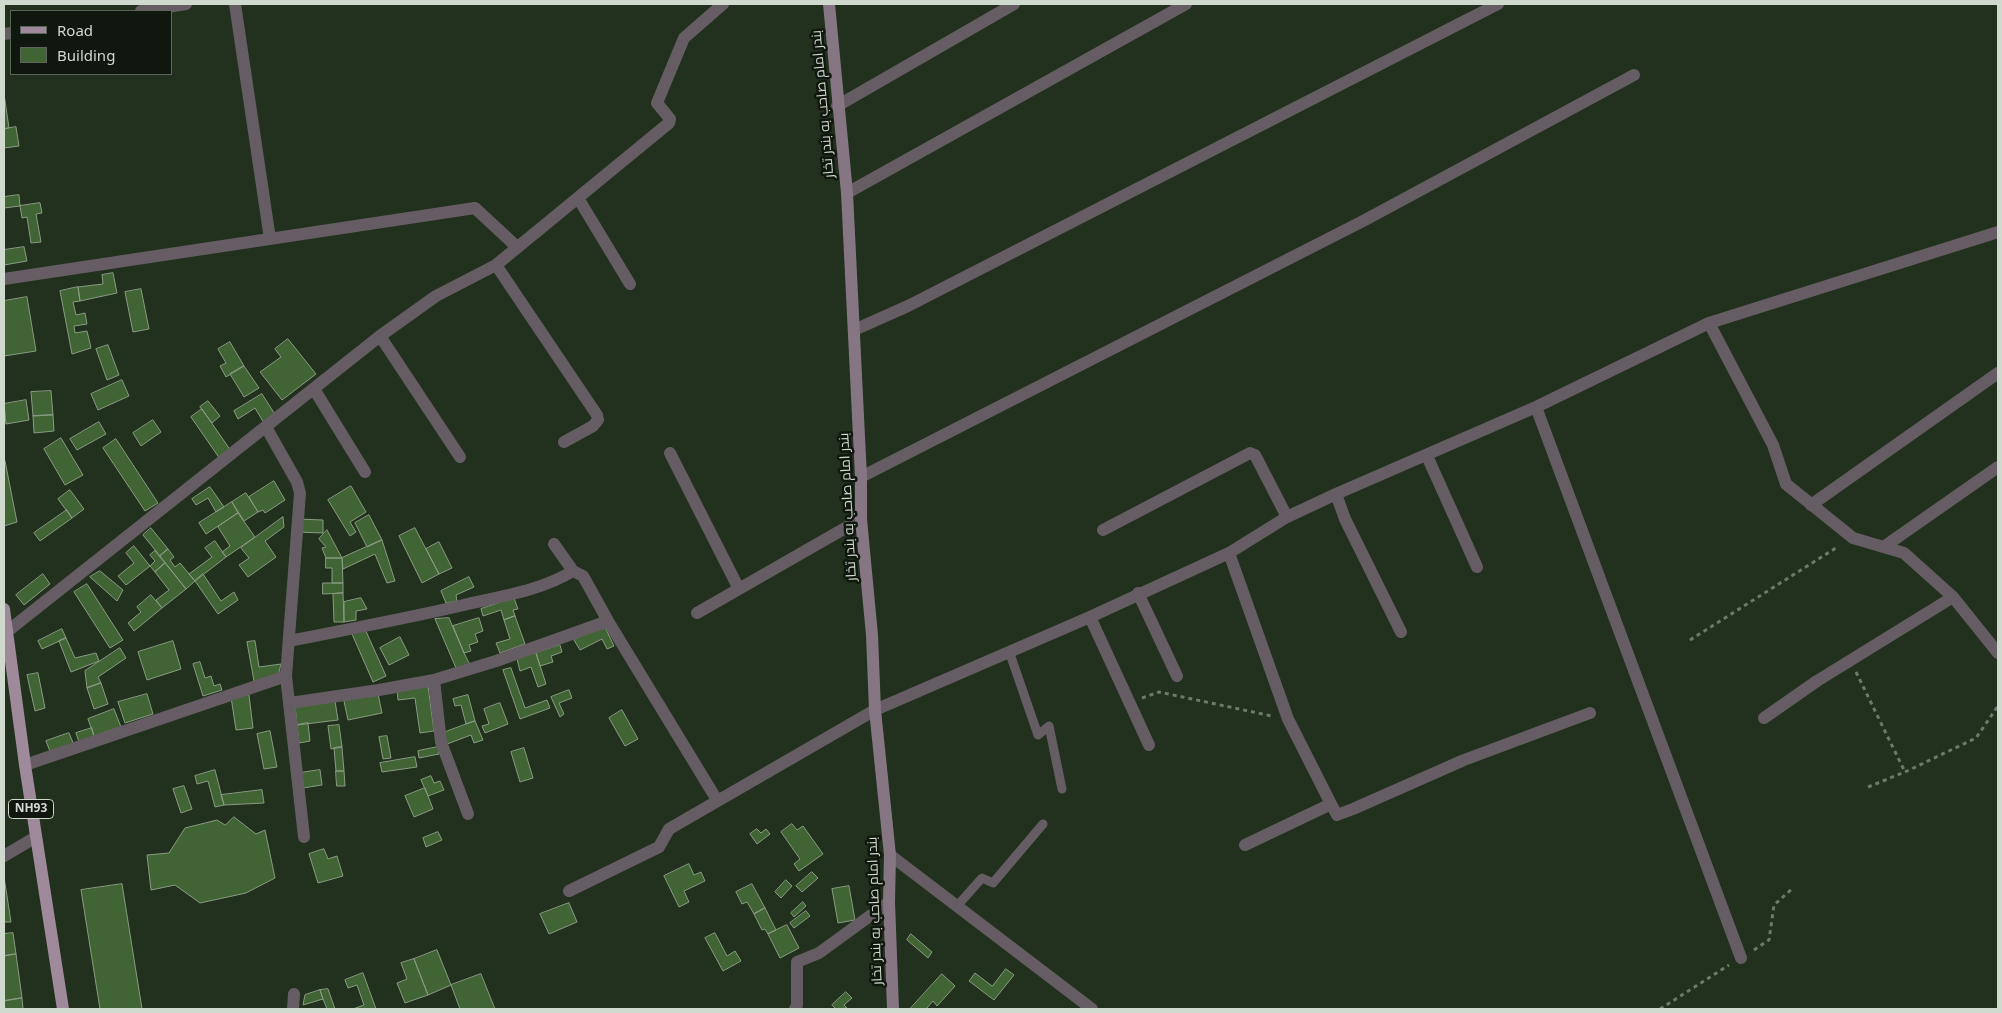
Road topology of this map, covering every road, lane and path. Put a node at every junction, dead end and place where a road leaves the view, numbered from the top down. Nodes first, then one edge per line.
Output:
1 (186, 4) edge
2 (235, 4) edge
3 (723, 4) edge
4 (829, 4) edge
5 (1014, 4) edge
6 (1186, 4) edge
7 (1498, 4) edge
8 (147, 10) edge
9 (1634, 75) dead end
10 (837, 106) junction
11 (847, 194) junction
12 (578, 198) junction
13 (1998, 232) edge
14 (270, 239) junction
15 (517, 247) junction
16 (496, 265) junction
17 (4, 279) edge
18 (630, 284) dead end
19 (1709, 323) junction
20 (854, 330) junction
21 (380, 336) junction
22 (1998, 373) edge
23 (314, 389) junction
24 (1536, 407) junction
25 (266, 427) junction
26 (564, 442) dead end
27 (670, 453) dead end
28 (1427, 456) junction
29 (460, 457) dead end
30 (1998, 467) edge
31 (365, 472) dead end
32 (862, 477) junction
33 (1336, 494) junction
34 (1811, 505) junction
35 (1287, 517) junction
36 (861, 519) junction
37 (1103, 530) dead end
38 (1853, 538) junction
39 (554, 544) dead end
40 (1885, 546) junction
41 (1229, 553) junction
42 (1477, 567) dead end
43 (573, 571) junction
44 (739, 589) junction
45 (1138, 593) junction
46 (1953, 597) junction
47 (4, 609) edge
48 (697, 613) dead end
49 (1090, 617) junction
50 (608, 621) junction
51 (6, 632) edge
52 (1401, 632) dead end
53 (1690, 640) dead end
54 (289, 641) junction
55 (1009, 651) junction
56 (1998, 653) edge
57 (1850, 660) junction
58 (286, 676) junction
59 (1177, 676) dead end
60 (434, 680) junction
61 (1129, 702) junction
62 (290, 703) junction
63 (1998, 706) edge
64 (875, 710) junction
65 (1590, 713) dead end
66 (1764, 718) dead end
67 (1288, 719) junction
68 (1149, 745) dead end
69 (24, 765) junction
70 (1905, 772) junction
71 (1868, 787) dead end
72 (1062, 789) dead end
73 (717, 800) junction
74 (1331, 804) junction
75 (468, 814) dead end
76 (1043, 824) dead end
77 (36, 837) junction
78 (304, 837) dead end
79 (1244, 845) dead end
80 (890, 855) junction
81 (4, 856) edge
82 (1793, 888) dead end
83 (569, 891) dead end
84 (889, 902) junction
85 (957, 906) junction
86 (1740, 958) junction
87 (294, 994) dead end
88 (63, 1009) edge
89 (293, 1009) edge
90 (795, 1009) edge
91 (893, 1009) edge
92 (1092, 1009) edge
93 (1660, 1009) edge

1 - 8 street
2 - 14 street
3 - 12 street
4 - 10 main road, بندر امام صاحب به بندر تخار
5 - 10 street
6 - 11 street
7 - 20 street
9 - 32 street
10 - 11 main road, بندر امام صاحب به بندر تخار
11 - 20 main road, بندر امام صاحب به بندر تخار
12 - 15 street
12 - 18 street
13 - 19 street
14 - 15 street
14 - 17 street
15 - 16 street
16 - 21 street
16 - 26 street
19 - 24 street
19 - 34 street
20 - 32 main road, بندر امام صاحب به بندر تخار
21 - 23 street
21 - 29 street
22 - 34 street
23 - 25 street
23 - 31 street
24 - 28 street
24 - 86 street
25 - 51 street
25 - 54 street
27 - 44 street
28 - 33 street
28 - 42 street
30 - 40 street
32 - 36 main road, بندر امام صاحب به بندر تخار
33 - 35 street
33 - 52 street
34 - 38 street
35 - 37 street
35 - 41 street
36 - 44 street
36 - 64 main road, بندر امام صاحب به بندر تخار
38 - 40 street
38 - 53 path
39 - 43 street
40 - 46 street
41 - 45 street
41 - 67 street
43 - 50 street
43 - 54 street
44 - 48 street
45 - 49 street
45 - 59 street
46 - 56 street
46 - 57 street
47 - 51 main road, NH93
49 - 55 street
49 - 61 street
50 - 60 street
50 - 73 street
51 - 69 main road, NH93
54 - 58 street
55 - 64 street
55 - 72 lane
57 - 66 street
57 - 70 path
58 - 62 street
58 - 69 street
60 - 62 street
60 - 75 street
61 - 67 path
61 - 68 street
62 - 78 street
63 - 70 path
64 - 73 street
64 - 80 main road, بندر امام صاحب به بندر تخار
65 - 74 street
67 - 74 street
69 - 77 main road, NH93
70 - 71 path
73 - 83 street
74 - 79 street
76 - 85 lane
77 - 81 street
77 - 88 main road, NH93
80 - 84 main road, بندر امام صاحب به بندر تخار
80 - 85 street
82 - 86 path
84 - 90 street
84 - 91 main road, بندر امام صاحب به بندر تخار
85 - 92 street
86 - 93 path
87 - 89 street

